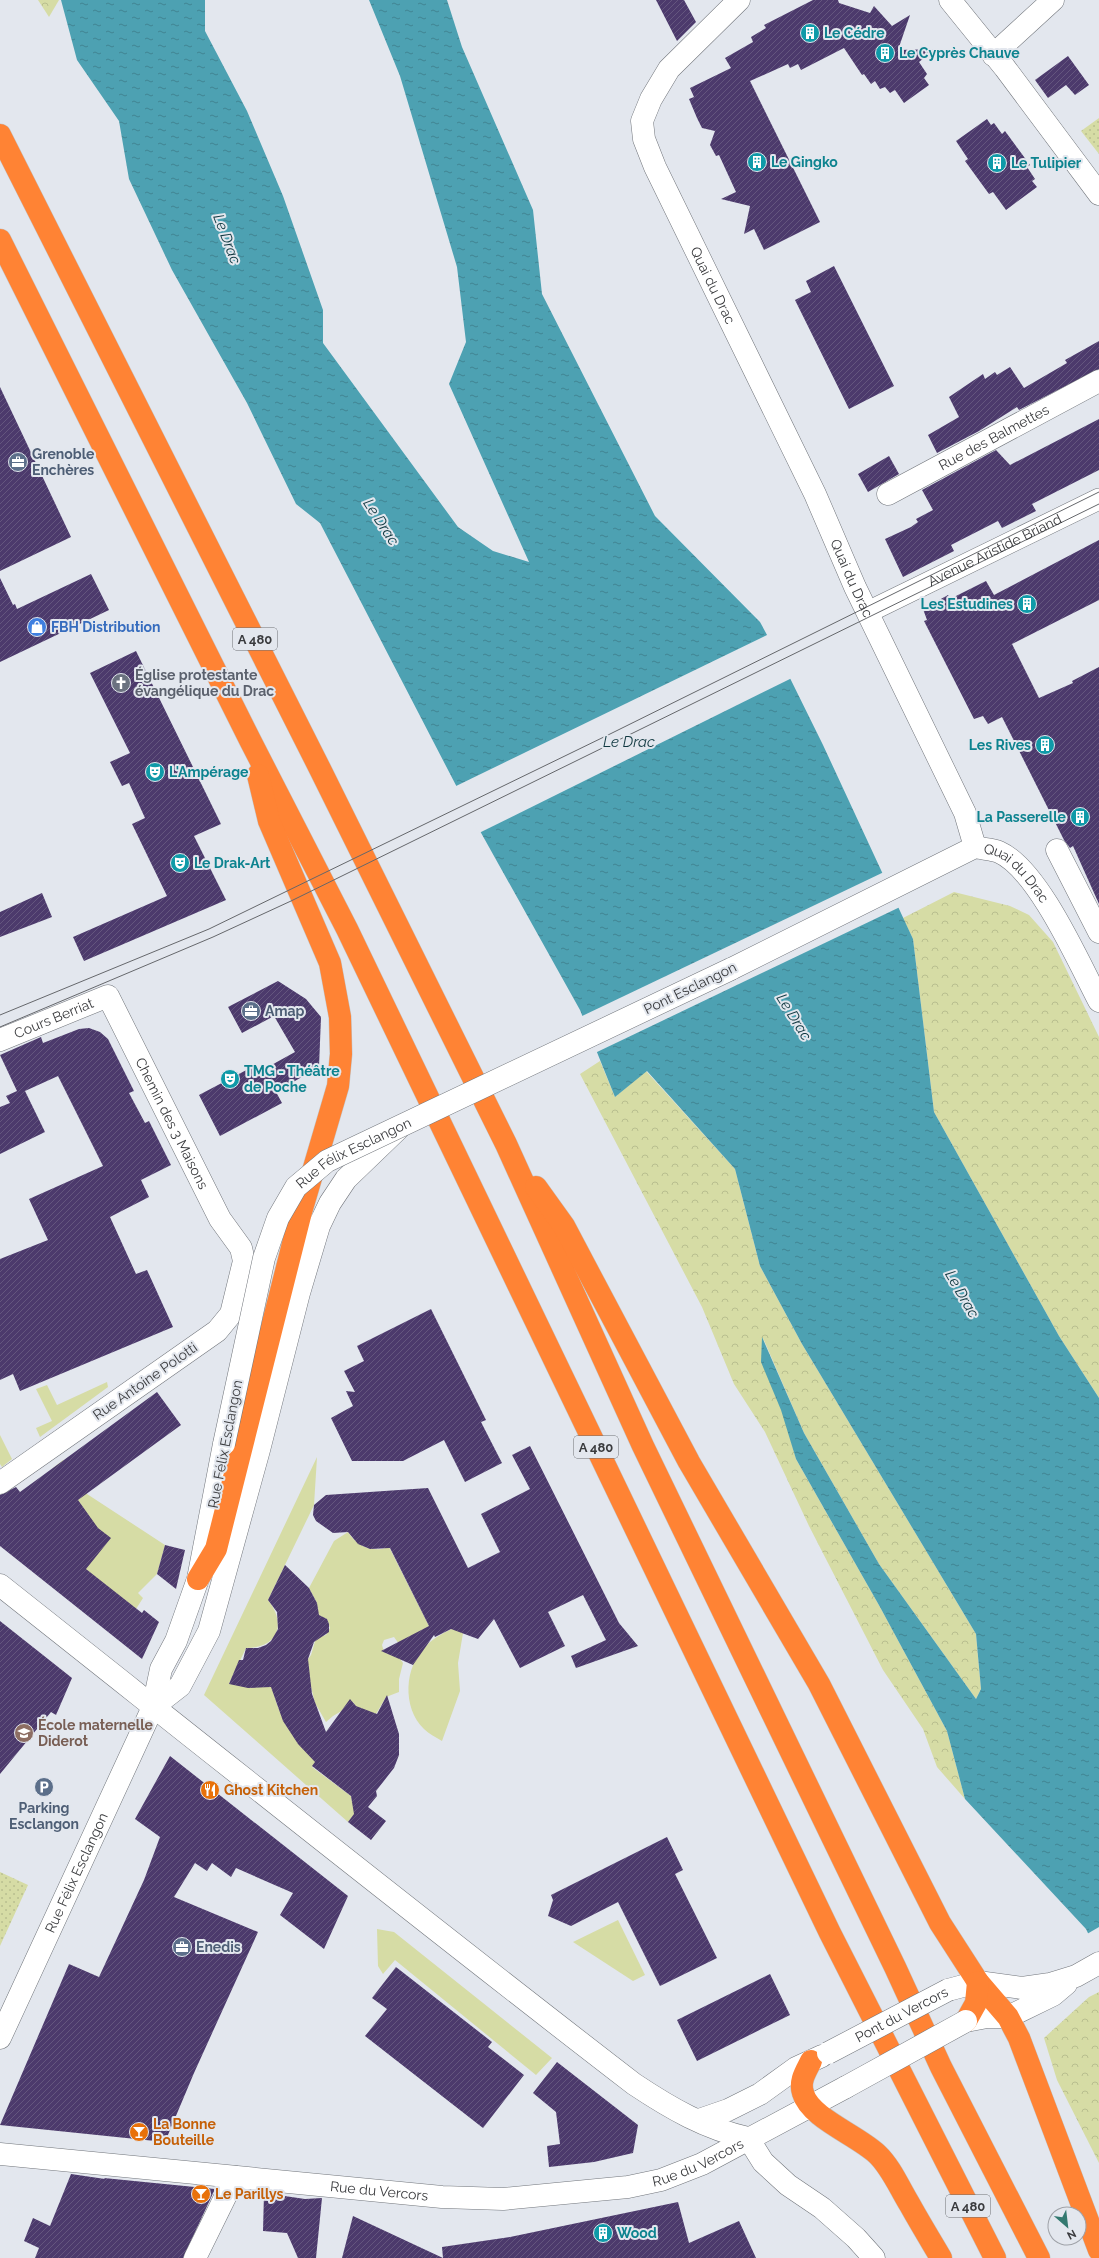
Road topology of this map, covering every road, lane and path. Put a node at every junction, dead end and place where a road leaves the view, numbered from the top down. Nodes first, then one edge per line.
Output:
1 (739, 0) edge
2 (950, 0) edge
3 (1053, 0) edge
4 (993, 55) junction
5 (0, 135) edge
6 (1099, 194) edge
7 (0, 240) edge
8 (1099, 381) edge
9 (888, 494) dead end
10 (1099, 499) edge
11 (868, 612) junction
12 (251, 742) junction
13 (975, 848) junction
14 (1058, 850) dead end
15 (1099, 932) edge
16 (108, 996) joint
17 (1099, 1001) edge
18 (0, 1040) edge
19 (403, 1125) junction
20 (506, 1144) junction
21 (241, 1248) joint
22 (0, 1483) edge
23 (198, 1580) junction
24 (0, 1585) edge
25 (153, 1707) junction
26 (1099, 1963) edge
27 (1076, 1976) junction
28 (978, 1982) junction
29 (1008, 2017) junction
30 (966, 2021) junction
31 (0, 2038) edge
32 (819, 2057) junction
33 (760, 2094) junction
34 (810, 2107) junction
35 (693, 2119) junction
36 (748, 2138) junction
37 (0, 2154) edge
38 (235, 2177) junction
39 (1099, 2250) edge
40 (195, 2258) edge
41 (874, 2258) edge
42 (941, 2258) edge
43 (995, 2258) edge
44 (1038, 2258) edge

1 - 11 street, Quai du Drac
2 - 4 street
3 - 4 street
4 - 6 street
5 - 20 highway, A 480
7 - 12 highway, A 480
8 - 9 street, Rue des Balmettes
10 - 11 street, Avenue Aristide Briand
11 - 13 street, Quai du Drac
12 - 23 highway
12 - 43 highway, A 480
13 - 17 street, Quai du Drac
13 - 19 street, Pont Esclangon, bridge
14 - 15 street
16 - 18 street, Cours Berriat
16 - 21 street, Chemin des 3 Maisons
19 - 23 street, Rue Félix Esclangon, bridge
19 - 25 street, Rue Félix Esclangon
20 - 28 highway
20 - 44 highway, A 480
21 - 22 street, Rue Antoine Polotti
23 - 25 street, Rue Félix Esclangon
24 - 25 street
25 - 31 street, Rue Félix Esclangon
25 - 35 street
26 - 27 street
27 - 28 street, Pont du Vercors
27 - 29 street
28 - 29 highway
28 - 30 highway
28 - 32 street, Pont du Vercors, bridge
29 - 30 street
29 - 39 highway
30 - 34 street, Rue du Vercors, bridge
32 - 33 street, Pont du Vercors
32 - 34 highway
33 - 35 street, Pont du Vercors
33 - 36 street
34 - 36 street, Rue du Vercors
34 - 42 highway
35 - 36 street
36 - 38 street, Rue du Vercors
36 - 41 street
37 - 38 street, Rue du Vercors
38 - 40 street

